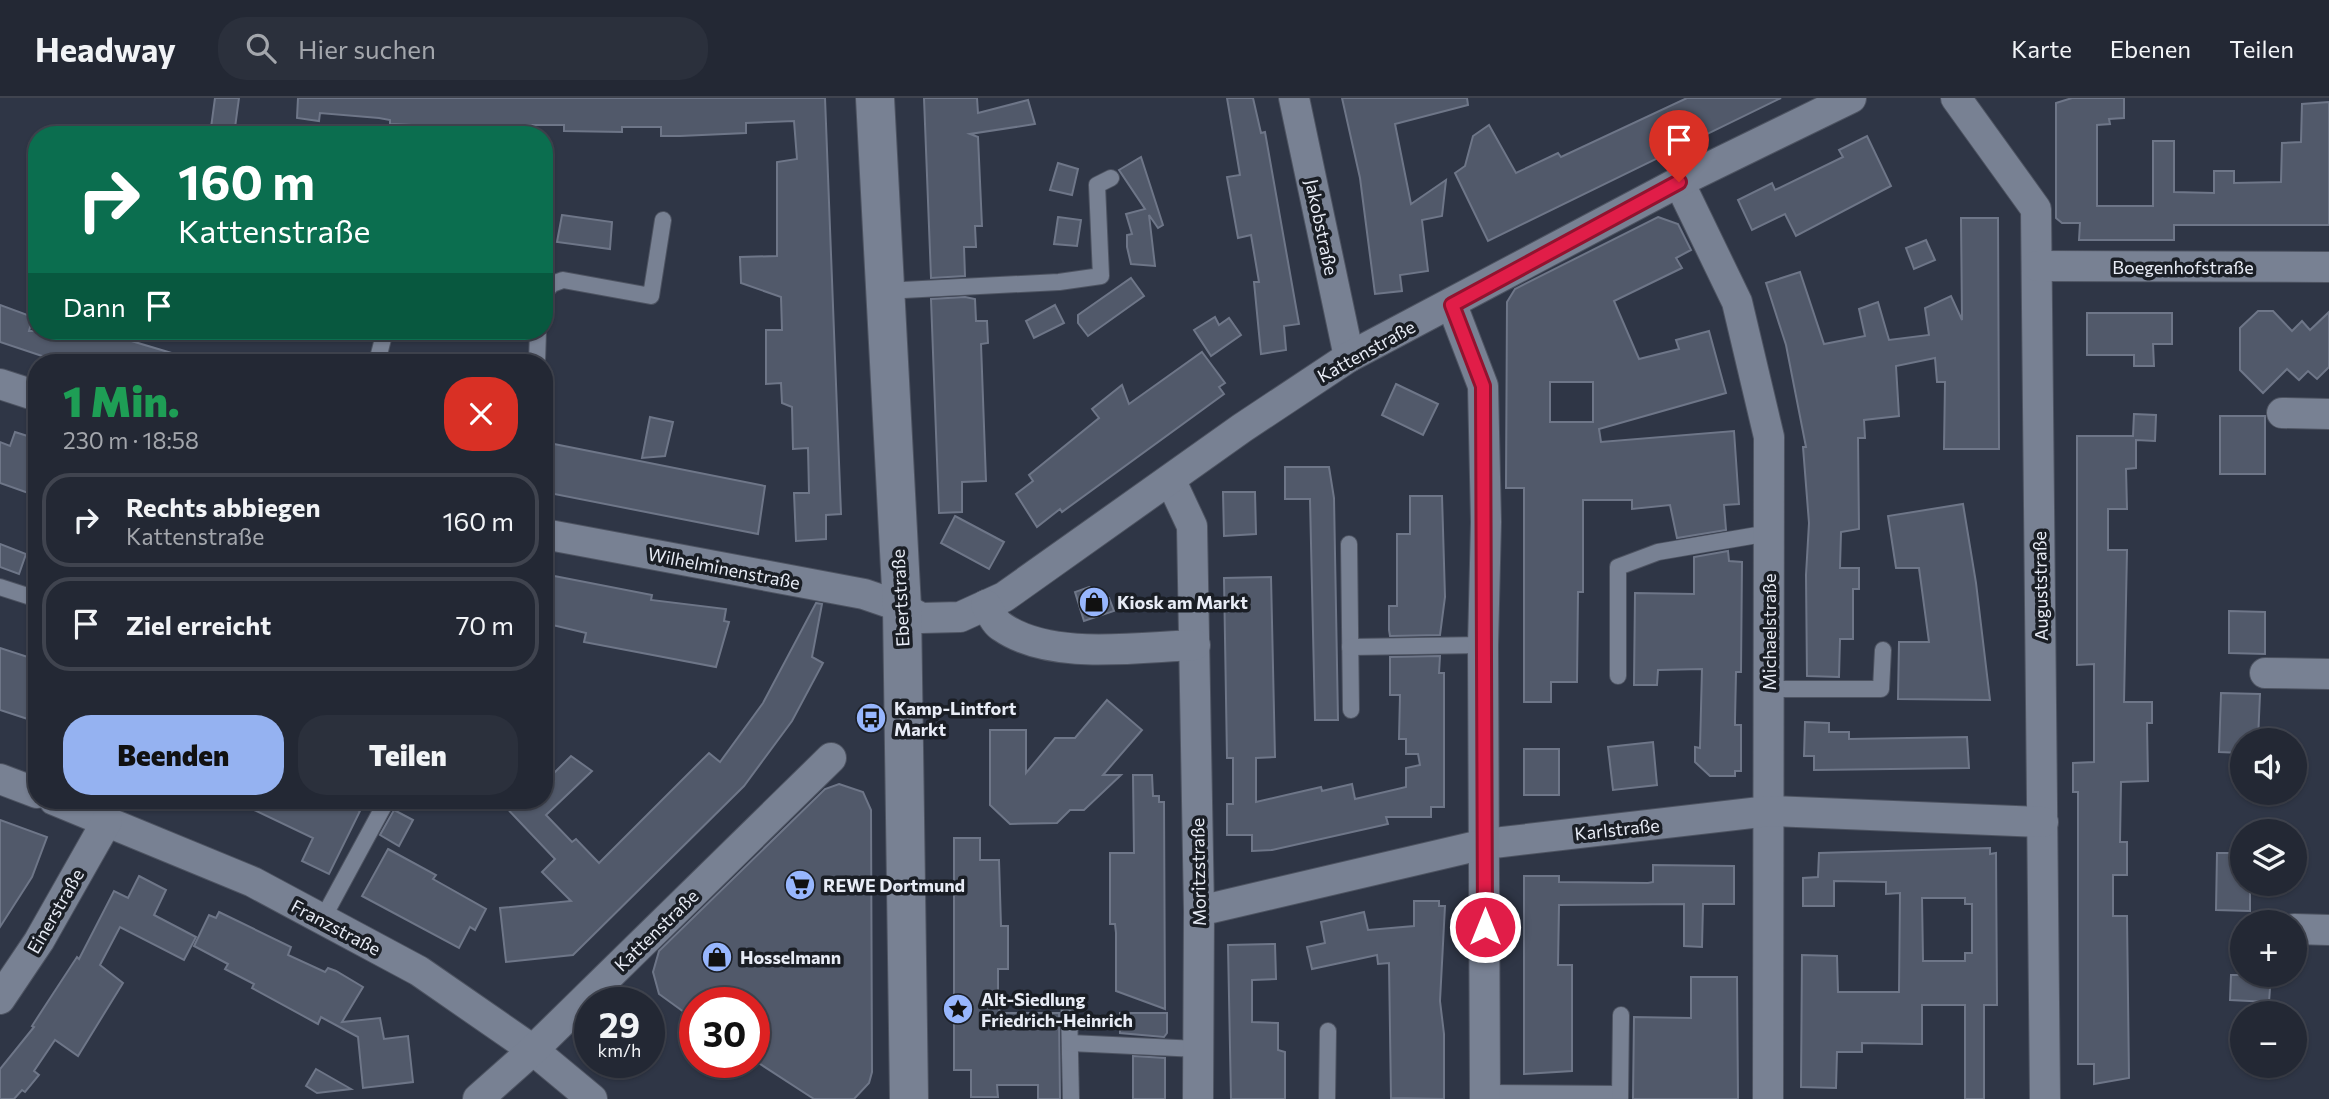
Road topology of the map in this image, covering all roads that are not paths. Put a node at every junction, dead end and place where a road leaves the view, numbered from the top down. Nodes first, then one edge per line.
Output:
1 (875, 98) edge
2 (1294, 98) edge
3 (1851, 98) edge
4 (1956, 98) edge
5 (1111, 178) dead end
6 (1679, 182) junction
7 (663, 220) dead end
8 (2037, 266) junction
9 (2329, 267) edge
10 (553, 284) edge
11 (884, 291) junction
12 (1452, 305) junction
13 (1349, 357) junction
14 (0, 384) edge
15 (28, 393) edge
16 (2282, 413) dead end
17 (2329, 414) edge
18 (1171, 481) junction
19 (1769, 533) junction
20 (553, 536) edge
21 (1349, 544) dead end
22 (0, 587) edge
23 (28, 595) edge
24 (986, 605) junction
25 (902, 607) junction
26 (1195, 645) junction
27 (1483, 645) junction
28 (1350, 647) junction
29 (1883, 650) dead end
30 (2265, 673) dead end
31 (2329, 674) edge
32 (1618, 676) dead end
33 (1769, 689) junction
34 (1351, 710) dead end
35 (831, 758) dead end
36 (0, 779) edge
37 (28, 790) edge
38 (77, 809) edge
39 (382, 809) edge
40 (1769, 811) junction
41 (107, 821) junction
42 (2043, 822) junction
43 (1485, 844) junction
44 (1199, 911) junction
45 (322, 920) junction
46 (2307, 929) edge
47 (2329, 930) edge
48 (0, 999) edge
49 (1069, 1008) dead end
50 (1621, 1015) dead end
51 (1328, 1031) dead end
52 (1070, 1043) junction
53 (1198, 1049) junction
54 (533, 1050) junction
55 (1485, 1096) edge
56 (1620, 1096) edge
57 (478, 1099) edge
58 (592, 1099) edge
59 (909, 1099) edge
60 (1071, 1099) edge
61 (1198, 1099) edge
62 (1327, 1099) edge
63 (1768, 1099) edge
64 (2045, 1099) edge

1 - 11 street, Ebertstraße
2 - 13 street, Jakobstraße
3 - 6 street, Kattenstraße
4 - 8 street, Auguststraße
5 - 11 lane
6 - 12 street, Kattenstraße
6 - 19 street, Michaelstraße
7 - 10 lane
8 - 9 street, Boegenhofstraße
8 - 42 street, Auguststraße
11 - 25 street, Ebertstraße
12 - 13 street, Kattenstraße
12 - 27 street
13 - 18 street, Kattenstraße
14 - 15 street
16 - 17 street
18 - 24 street, Kattenstraße
18 - 26 street, Moritzstraße
19 - 32 lane
19 - 33 street, Michaelstraße
20 - 25 street, Wilhelminenstraße
21 - 28 lane
22 - 23 lane
24 - 25 street, Kattenstraße
24 - 26 street
25 - 59 street, Ebertstraße
26 - 44 street, Moritzstraße
27 - 28 lane
27 - 43 street
28 - 34 lane
29 - 33 lane
30 - 31 street
33 - 40 street, Michaelstraße
35 - 54 street, Kattenstraße
36 - 37 street
38 - 41 street, Franzstraße
39 - 45 lane
40 - 42 street, Karlstraße
40 - 43 street, Karlstraße
40 - 63 street, Michaelstraße
41 - 45 street, Franzstraße
41 - 48 street, Einerstraße
42 - 64 street, Auguststraße
43 - 44 street, Karlstraße
43 - 55 street
44 - 53 street, Moritzstraße
45 - 54 street, Franzstraße
46 - 47 street
49 - 52 lane
50 - 56 lane
51 - 62 lane
52 - 53 lane
52 - 60 lane
53 - 61 street, Moritzstraße
54 - 57 street, Kattenstraße
54 - 58 street, Franzstraße
55 - 56 lane

